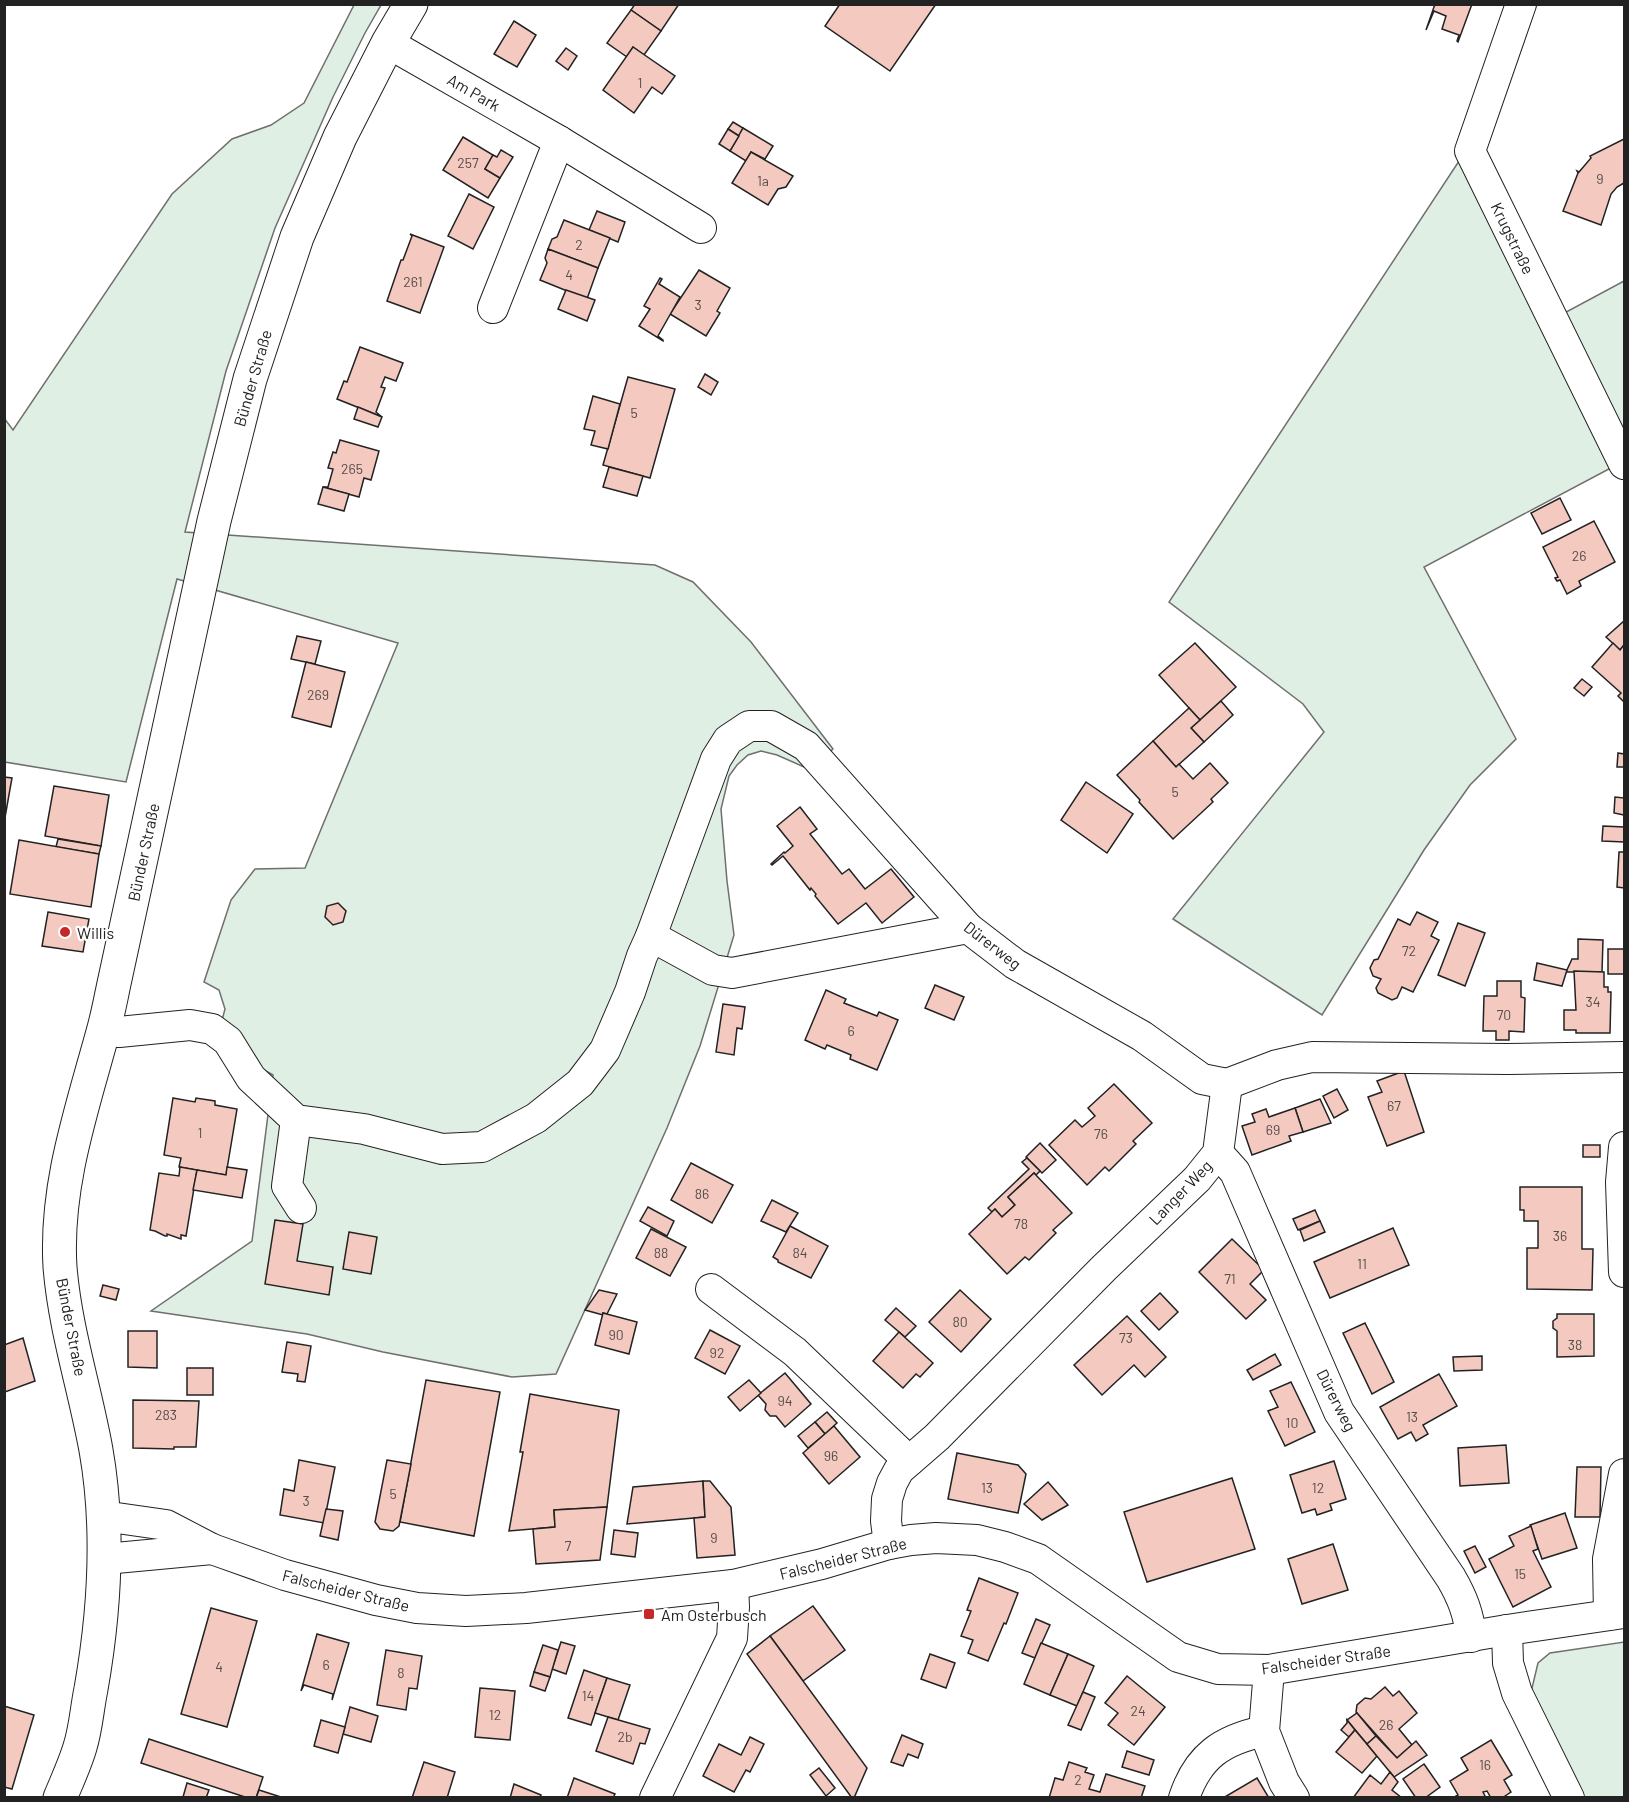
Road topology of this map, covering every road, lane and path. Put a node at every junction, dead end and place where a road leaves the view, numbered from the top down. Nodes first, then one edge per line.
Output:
1 (411, 4) edge
2 (1521, 4) edge
3 (388, 43) junction
4 (559, 141) junction
5 (701, 228) dead end
6 (493, 308) dead end
7 (1624, 464) edge
8 (968, 928) junction
9 (651, 936) junction
10 (104, 1031) junction
11 (1624, 1057) edge
12 (1227, 1084) junction
13 (296, 1120) junction
14 (1624, 1147) edge
15 (1218, 1153) junction
16 (301, 1208) dead end
17 (1624, 1272) edge
18 (711, 1289) dead end
19 (909, 1461) junction
20 (1624, 1474) edge
21 (103, 1516) junction
22 (889, 1544) junction
23 (212, 1549) junction
24 (105, 1559) junction
25 (733, 1585) junction
26 (1617, 1614) edge
27 (1507, 1630) junction
28 (1471, 1637) junction
29 (1269, 1670) junction
30 (1264, 1731) junction
31 (60, 1797) edge
32 (655, 1797) edge
33 (1184, 1797) edge
34 (1294, 1797) edge
35 (1569, 1797) edge

1 - 3 main road, Bünder Straße
2 - 7 street, Krugstraße
3 - 4 street, Am Park
3 - 10 main road, Bünder Straße
4 - 5 street, Am Park
4 - 6 street
8 - 9 street
8 - 9 street, Dürerweg
8 - 12 street, Dürerweg
9 - 13 street, Dürerweg
10 - 13 street
10 - 21 main road, Bünder Straße
11 - 12 street
12 - 15 street, Langer Weg
13 - 16 street
14 - 17 street
15 - 19 street, Langer Weg
15 - 28 street, Dürerweg
18 - 19 street
19 - 22 street, Langer Weg
20 - 26 street
21 - 23 street, Falscheider Straße
21 - 24 main road, Bünder Straße
22 - 25 street, Falscheider Straße
22 - 29 street, Falscheider Straße
23 - 24 street, Falscheider Straße
23 - 25 street, Falscheider Straße
24 - 31 main road, Bünder Straße
25 - 32 street
26 - 27 street, Falscheider Straße
27 - 28 street, Falscheider Straße
27 - 35 street
28 - 29 street, Falscheider Straße
29 - 30 street
30 - 33 street
30 - 34 street

